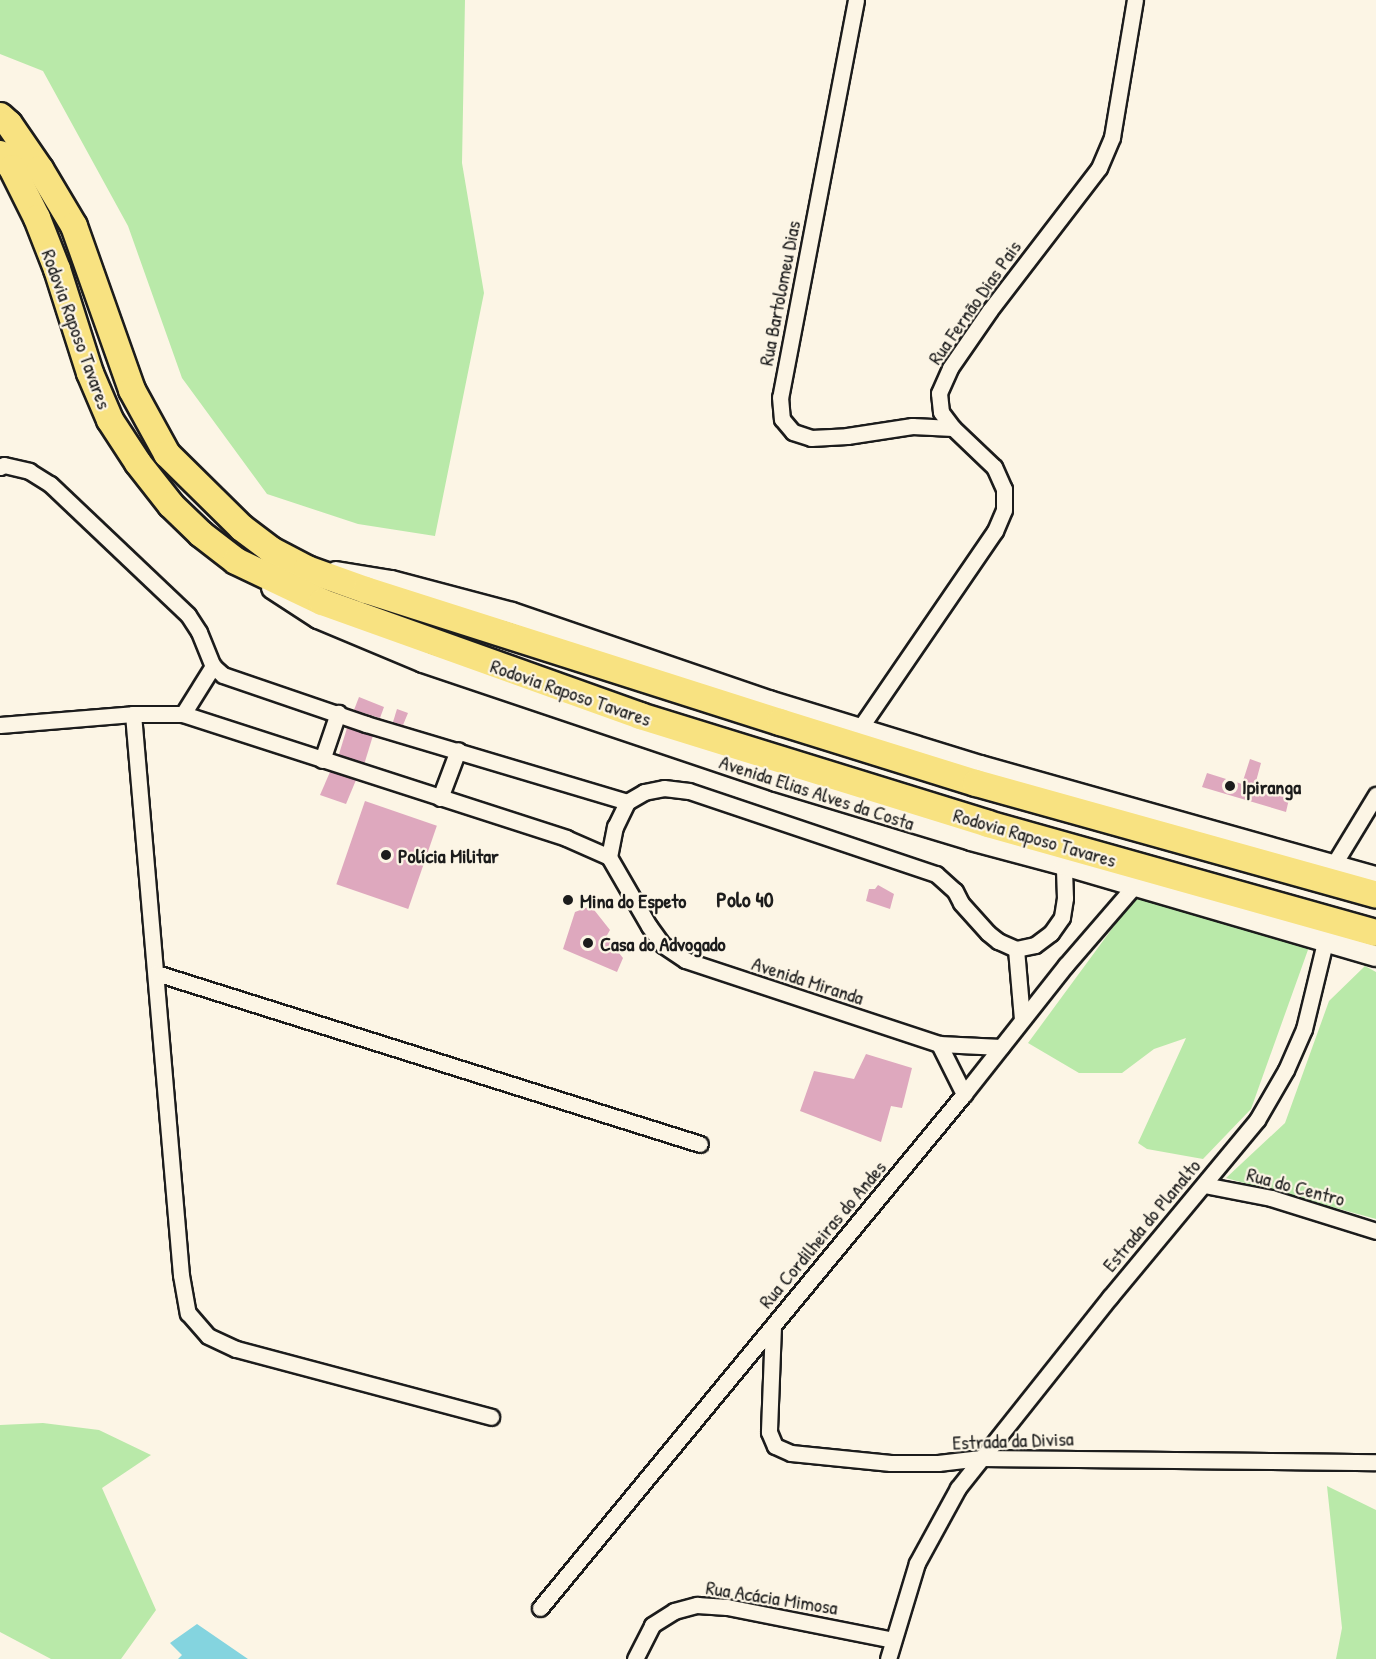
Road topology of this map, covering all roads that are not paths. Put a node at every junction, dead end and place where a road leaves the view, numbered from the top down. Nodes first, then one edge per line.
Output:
1 (856, 0) edge
2 (1135, 0) edge
3 (0, 116) edge
4 (0, 154) edge
5 (953, 428) junction
6 (0, 467) edge
7 (236, 561) junction
8 (307, 569) junction
9 (213, 666) junction
10 (338, 713) junction
11 (133, 714) junction
12 (183, 714) junction
13 (0, 725) edge
14 (860, 728) junction
15 (458, 750) junction
16 (322, 760) junction
17 (1376, 795) edge
18 (440, 798) junction
19 (627, 802) junction
20 (609, 857) junction
21 (1334, 864) junction
22 (1064, 865) junction
23 (1376, 877) edge
24 (1135, 885) junction
25 (1376, 895) edge
26 (1376, 933) edge
27 (1325, 942) junction
28 (1016, 949) junction
29 (1376, 956) edge
30 (156, 973) junction
31 (1022, 1019) junction
32 (939, 1044) junction
33 (1001, 1047) junction
34 (964, 1094) junction
35 (700, 1144) dead end
36 (1204, 1185) junction
37 (1376, 1231) edge
38 (773, 1326) junction
39 (491, 1417) dead end
40 (981, 1458) junction
41 (1376, 1462) edge
42 (540, 1608) dead end
43 (893, 1640) junction
44 (635, 1659) edge
45 (888, 1659) edge

1 - 5 street, Rua Bartolomeu Dias
2 - 5 street, Rua Fernão Dias Pais
3 - 8 highway, Rodovia Raposo Tavares
4 - 7 highway, Rodovia Raposo Tavares
5 - 14 street, Rua Fernão Dias Pais
6 - 9 street
7 - 22 main road, Avenida Elias Alves da Costa
7 - 26 highway, Rodovia Raposo Tavares
8 - 14 main road
8 - 25 highway, Rodovia Raposo Tavares
9 - 10 street
9 - 12 street
10 - 15 street
10 - 16 street
11 - 12 street
11 - 13 street
11 - 30 street
12 - 16 street
14 - 21 main road
15 - 18 street
15 - 19 street
16 - 18 street
17 - 21 street
18 - 20 street
19 - 20 street
19 - 28 street
20 - 32 street, Avenida Miranda
21 - 23 main road
22 - 24 main road, Avenida Elias Alves da Costa
22 - 28 street
24 - 27 main road, Avenida Elias Alves da Costa
24 - 31 street, Rua Cordilheiras do Andes
27 - 29 main road, Avenida Elias Alves da Costa
27 - 36 street, Estrada do Planalto
28 - 31 street
30 - 35 street
30 - 39 street
31 - 33 street, Rua Cordilheiras do Andes
32 - 33 street, Avenida Miranda
32 - 34 street
33 - 34 street, Rua Cordilheiras do Andes
34 - 38 street, Rua Cordilheiras do Andes
36 - 37 street, Rua do Centro
36 - 40 street, Estrada do Planalto
38 - 40 street, Estrada da Divisa
38 - 42 street, Rua Cordilheiras do Andes
40 - 41 street, Estrada da Divisa
40 - 43 street, Estrada do Planalto
43 - 44 street, Rua Acácia Mimosa
43 - 45 street, Estrada do Planalto

